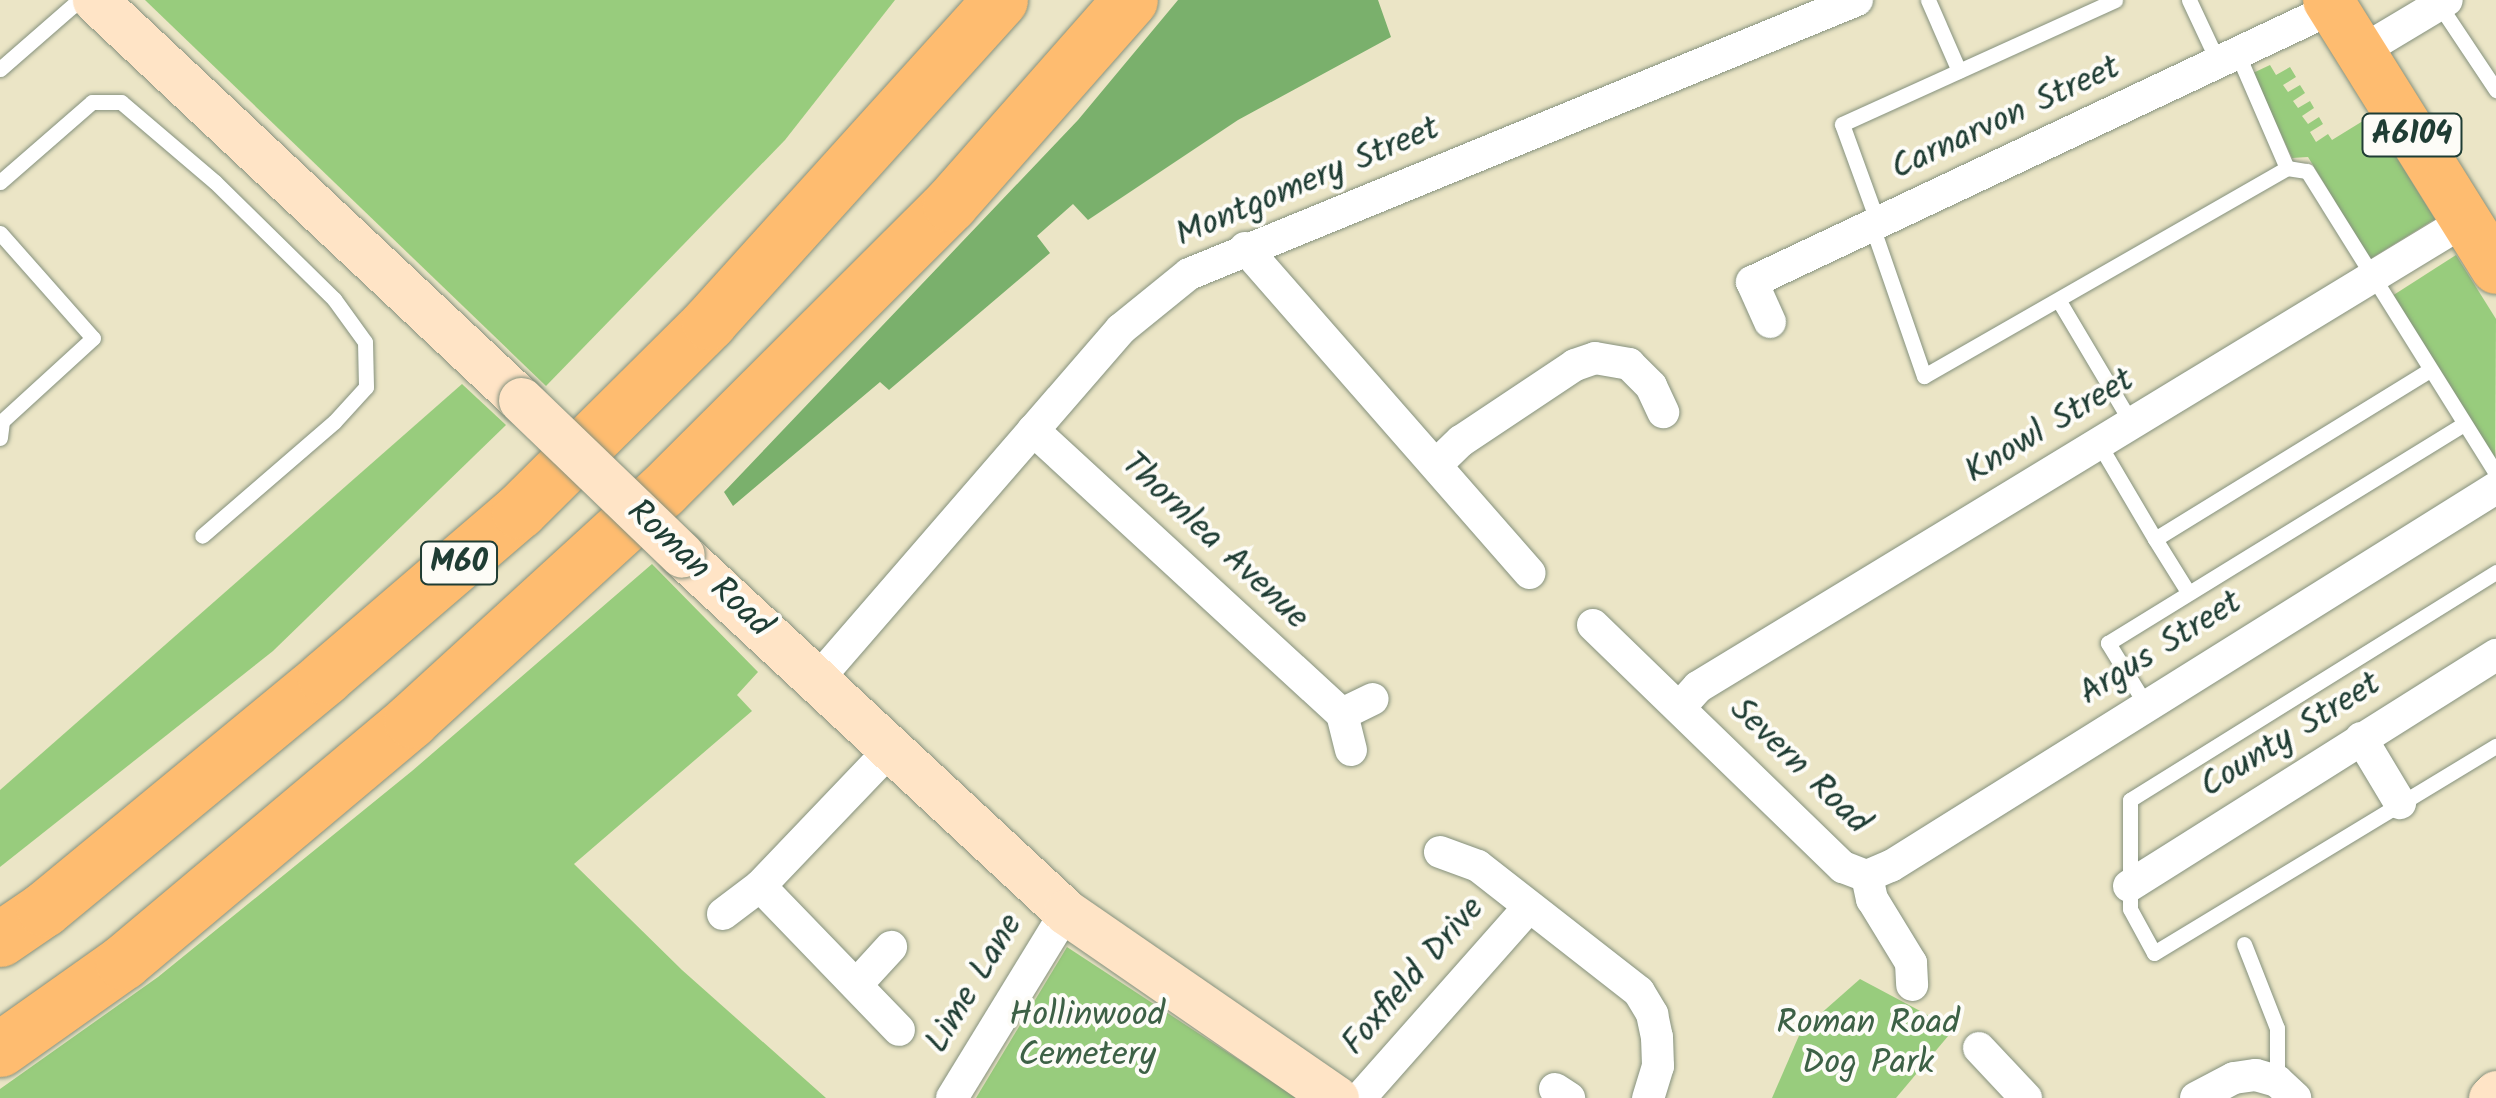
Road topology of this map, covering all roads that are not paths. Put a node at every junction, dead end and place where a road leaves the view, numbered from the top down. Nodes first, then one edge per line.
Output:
1 (79, 0) edge
2 (95, 0) edge
3 (964, 0) edge
4 (1000, 0) edge
5 (1086, 0) edge
6 (1130, 0) edge
7 (1857, 0) edge
8 (1928, 0) edge
9 (2115, 0) edge
10 (2189, 0) edge
11 (2440, 2) edge
12 (2331, 4) edge
13 (2360, 52) junction
14 (2228, 59) junction
15 (0, 70) edge
16 (1959, 71) junction
17 (2496, 90) edge
18 (877, 142) junction
19 (2287, 168) junction
20 (0, 182) edge
21 (2466, 220) junction
22 (1875, 224) junction
23 (0, 233) edge
24 (1245, 248) junction
25 (2496, 269) edge
26 (2372, 278) junction
27 (2059, 301) junction
28 (1770, 322) dead end
29 (2430, 370) junction
30 (747, 409) junction
31 (1663, 412) dead end
32 (2132, 424) junction
33 (2464, 424) junction
34 (1033, 430) junction
35 (0, 438) edge
36 (2099, 444) junction
37 (1438, 464) junction
38 (2496, 474) edge
39 (2496, 488) edge
40 (202, 536) dead end
41 (2154, 538) junction
42 (2496, 572) edge
43 (1530, 573) dead end
44 (2188, 592) junction
45 (1593, 625) dead end
46 (2496, 655) edge
47 (816, 680) junction
48 (1374, 699) dead end
49 (2146, 705) junction
50 (1680, 708) junction
51 (1342, 714) junction
52 (2361, 738) junction
53 (2496, 746) edge
54 (891, 749) junction
55 (1351, 750) dead end
56 (2400, 804) junction
57 (1440, 852) dead end
58 (1867, 876) junction
59 (760, 886) junction
60 (2129, 886) junction
61 (1527, 909) junction
62 (1066, 912) junction
63 (723, 914) dead end
64 (0, 939) edge
65 (2244, 944) dead end
66 (890, 947) dead end
67 (858, 983) junction
68 (1912, 985) dead end
69 (900, 1030) dead end
70 (1979, 1048) dead end
71 (0, 1049) edge
72 (2286, 1090) edge
73 (952, 1098) edge
74 (1336, 1098) edge
75 (1360, 1098) edge
76 (1648, 1098) edge
77 (2026, 1098) edge
78 (2196, 1098) edge

1 - 15 lane
2 - 47 street, Roman Road, bridge
3 - 18 highway, M60
4 - 18 highway, M60
5 - 30 highway, M60
6 - 30 highway, M60
7 - 24 street, Montgomery Street
8 - 16 lane
9 - 16 lane
10 - 14 lane
11 - 13 street
11 - 17 lane
12 - 13 main road, A6104
12 - 14 street, Carnarvon Street
13 - 21 main road, A6104
14 - 19 lane
14 - 22 street, Carnarvon Street
16 - 22 lane
18 - 64 highway, M60
19 - 26 lane
19 - 27 lane
20 - 40 lane
21 - 25 main road, A6104
21 - 26 street, Knowl Street
22 - 27 lane
22 - 28 street, Carnarvon Street
23 - 35 lane
24 - 34 street, Montgomery Street
24 - 37 street
26 - 29 lane
26 - 32 street, Knowl Street
27 - 32 lane
29 - 33 lane
29 - 41 lane
30 - 71 highway, M60
31 - 37 street
32 - 36 street, Knowl Street
33 - 38 lane
33 - 44 lane
34 - 47 street, Montgomery Street
34 - 51 street, Thornlea Avenue
36 - 41 lane
36 - 50 street, Knowl Street
37 - 43 street
39 - 49 street, Argus Street
41 - 44 lane
42 - 60 lane
44 - 49 lane
45 - 50 street, Severn Road
46 - 52 street, County Street
47 - 54 street, Roman Road
48 - 51 street
49 - 58 street, Argus Street
50 - 58 street, Severn Road
51 - 55 street
52 - 56 street
52 - 60 street, County Street
53 - 56 lane
54 - 59 street
54 - 62 street, Roman Road
56 - 60 lane
57 - 61 street, Foxfield Drive
58 - 68 street, Severn Road
59 - 63 street
59 - 67 street
61 - 75 street, Foxfield Drive
61 - 76 street, Foxfield Drive
62 - 73 street, Lime Lane
62 - 74 street, Roman Road
65 - 72 lane
66 - 67 street
67 - 69 street
70 - 77 street
72 - 78 street

